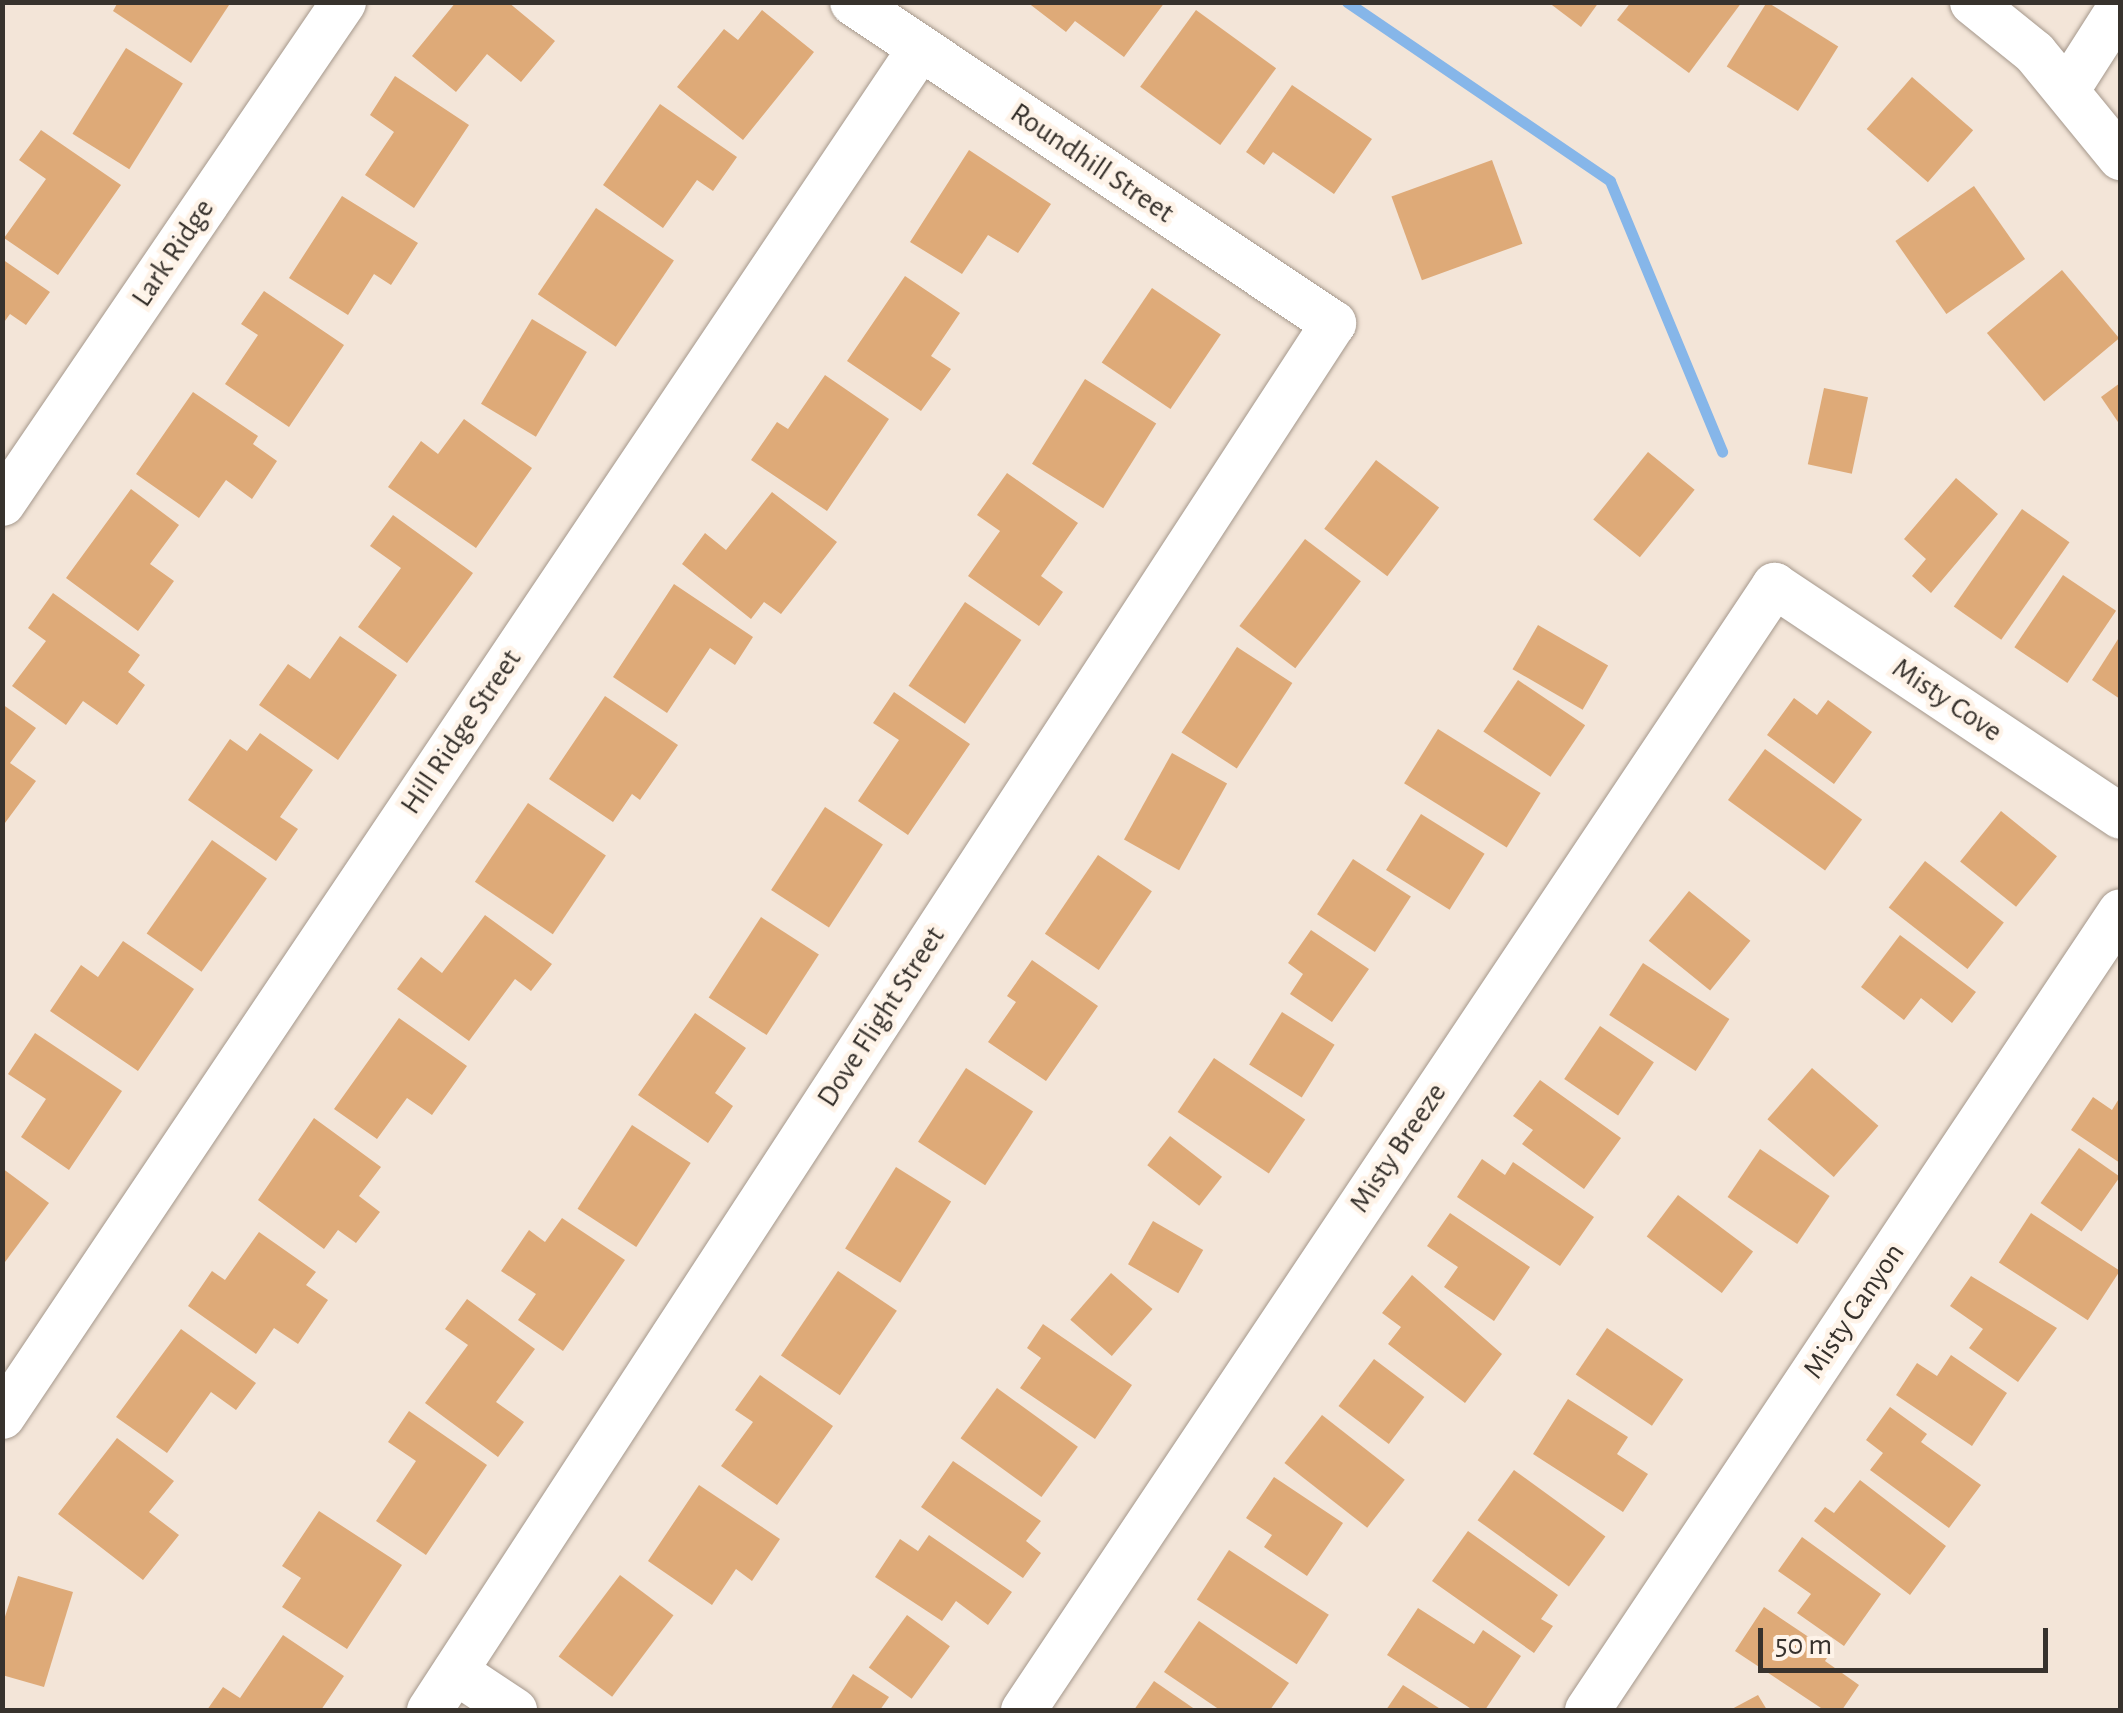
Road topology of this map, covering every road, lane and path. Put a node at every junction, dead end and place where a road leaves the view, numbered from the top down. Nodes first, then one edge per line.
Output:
1 (343, 2) edge
2 (852, 2) edge
3 (1972, 2) edge
4 (2120, 6) edge
5 (920, 48) junction
6 (2067, 88) junction
7 (2120, 157) edge
8 (1333, 323) joint
9 (2, 504) edge
10 (1774, 585) joint
11 (2120, 816) edge
12 (2120, 911) edge
13 (2, 1416) edge
14 (455, 1671) junction
15 (429, 1710) edge
16 (514, 1710) edge
17 (1023, 1710) edge
18 (1587, 1710) edge

1 - 9 street, Lark Ridge
2 - 5 street, Roundhill Street
3 - 6 street
4 - 6 street
5 - 8 street, Roundhill Street
5 - 13 street, Hill Ridge Street
6 - 7 street
8 - 14 street, Dove Flight Street
10 - 11 street, Misty Cove
10 - 17 street, Misty Breeze
12 - 18 street, Misty Canyon
14 - 15 street, Dove Flight Street
14 - 16 street

